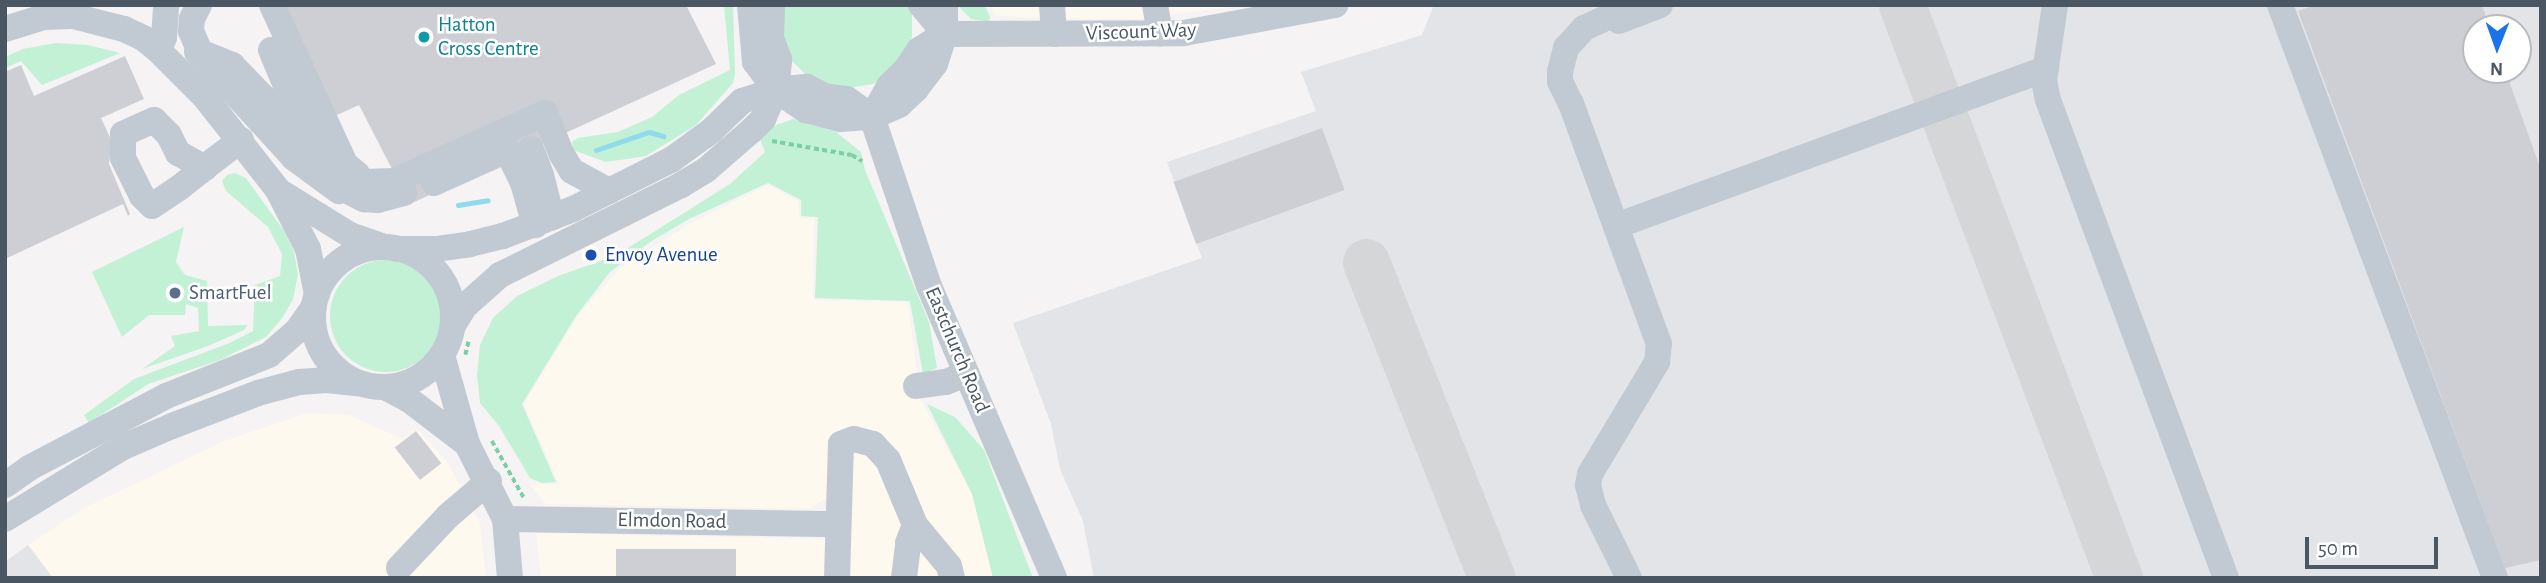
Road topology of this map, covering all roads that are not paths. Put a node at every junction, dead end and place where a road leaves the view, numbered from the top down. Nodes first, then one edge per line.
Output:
1 (166, 5) edge
2 (198, 5) edge
3 (271, 5) edge
4 (750, 5) edge
5 (772, 5) edge
6 (921, 5) edge
7 (945, 5) edge
8 (1052, 5) edge
9 (1155, 5) edge
10 (1335, 5) edge
11 (1635, 5) edge
12 (1660, 5) edge
13 (2055, 5) edge
14 (2280, 5) edge
15 (1224, 16) edge
16 (5, 29) edge
17 (945, 34) junction
18 (1054, 34) junction
19 (1160, 34) junction
20 (159, 51) junction
21 (2046, 69) junction
22 (776, 90) junction
23 (1571, 104) junction
24 (872, 117) junction
25 (240, 140) junction
26 (531, 149) dead end
27 (178, 153) junction
28 (318, 167) junction
29 (205, 168) junction
30 (399, 186) dead end
31 (278, 190) junction
32 (175, 191) junction
33 (609, 191) junction
34 (543, 221) junction
35 (1616, 226) junction
36 (391, 248) junction
37 (316, 300) junction
38 (462, 329) junction
39 (453, 358) junction
40 (966, 374) junction
41 (376, 386) junction
42 (916, 386) dead end
43 (478, 440) junction
44 (489, 481) junction
45 (5, 485) edge
46 (838, 512) junction
47 (5, 519) edge
48 (505, 519) junction
49 (915, 525) junction
50 (399, 568) dead end
51 (510, 578) edge
52 (837, 578) edge
53 (904, 578) edge
54 (952, 578) edge
55 (1055, 578) edge
56 (1629, 578) edge
57 (2226, 578) edge
58 (2495, 578) edge

1 - 20 street
2 - 28 street, bridge
3 - 30 street, bridge
4 - 22 street
5 - 22 street
6 - 17 street
7 - 17 street
8 - 18 street
9 - 19 street
10 - 15 street, Viscount Way
11 - 23 street
12 - 23 street
13 - 21 street
14 - 58 street
15 - 19 street, Viscount Way
16 - 20 street
17 - 18 street, Viscount Way
17 - 24 street
18 - 19 street, Viscount Way
20 - 25 street
21 - 35 street
21 - 57 street
22 - 24 street
22 - 33 street
22 - 38 street
23 - 35 street
24 - 40 street, Eastchurch Road
25 - 29 street
25 - 31 street
26 - 34 street
27 - 29 street
27 - 32 street
27 - 32 street
28 - 33 street
28 - 34 street
29 - 32 street
31 - 36 street
31 - 37 street
33 - 34 street
34 - 36 street
35 - 56 street
36 - 37 street
36 - 38 street
37 - 41 street
37 - 45 street
38 - 39 street
39 - 41 street
39 - 43 street
40 - 42 street
40 - 55 street, Eastchurch Road
41 - 43 street
41 - 47 street
43 - 44 street
44 - 48 street
44 - 50 street
46 - 48 street, Elmdon Road
46 - 49 street
46 - 52 street
48 - 51 street
49 - 53 street
49 - 54 street

